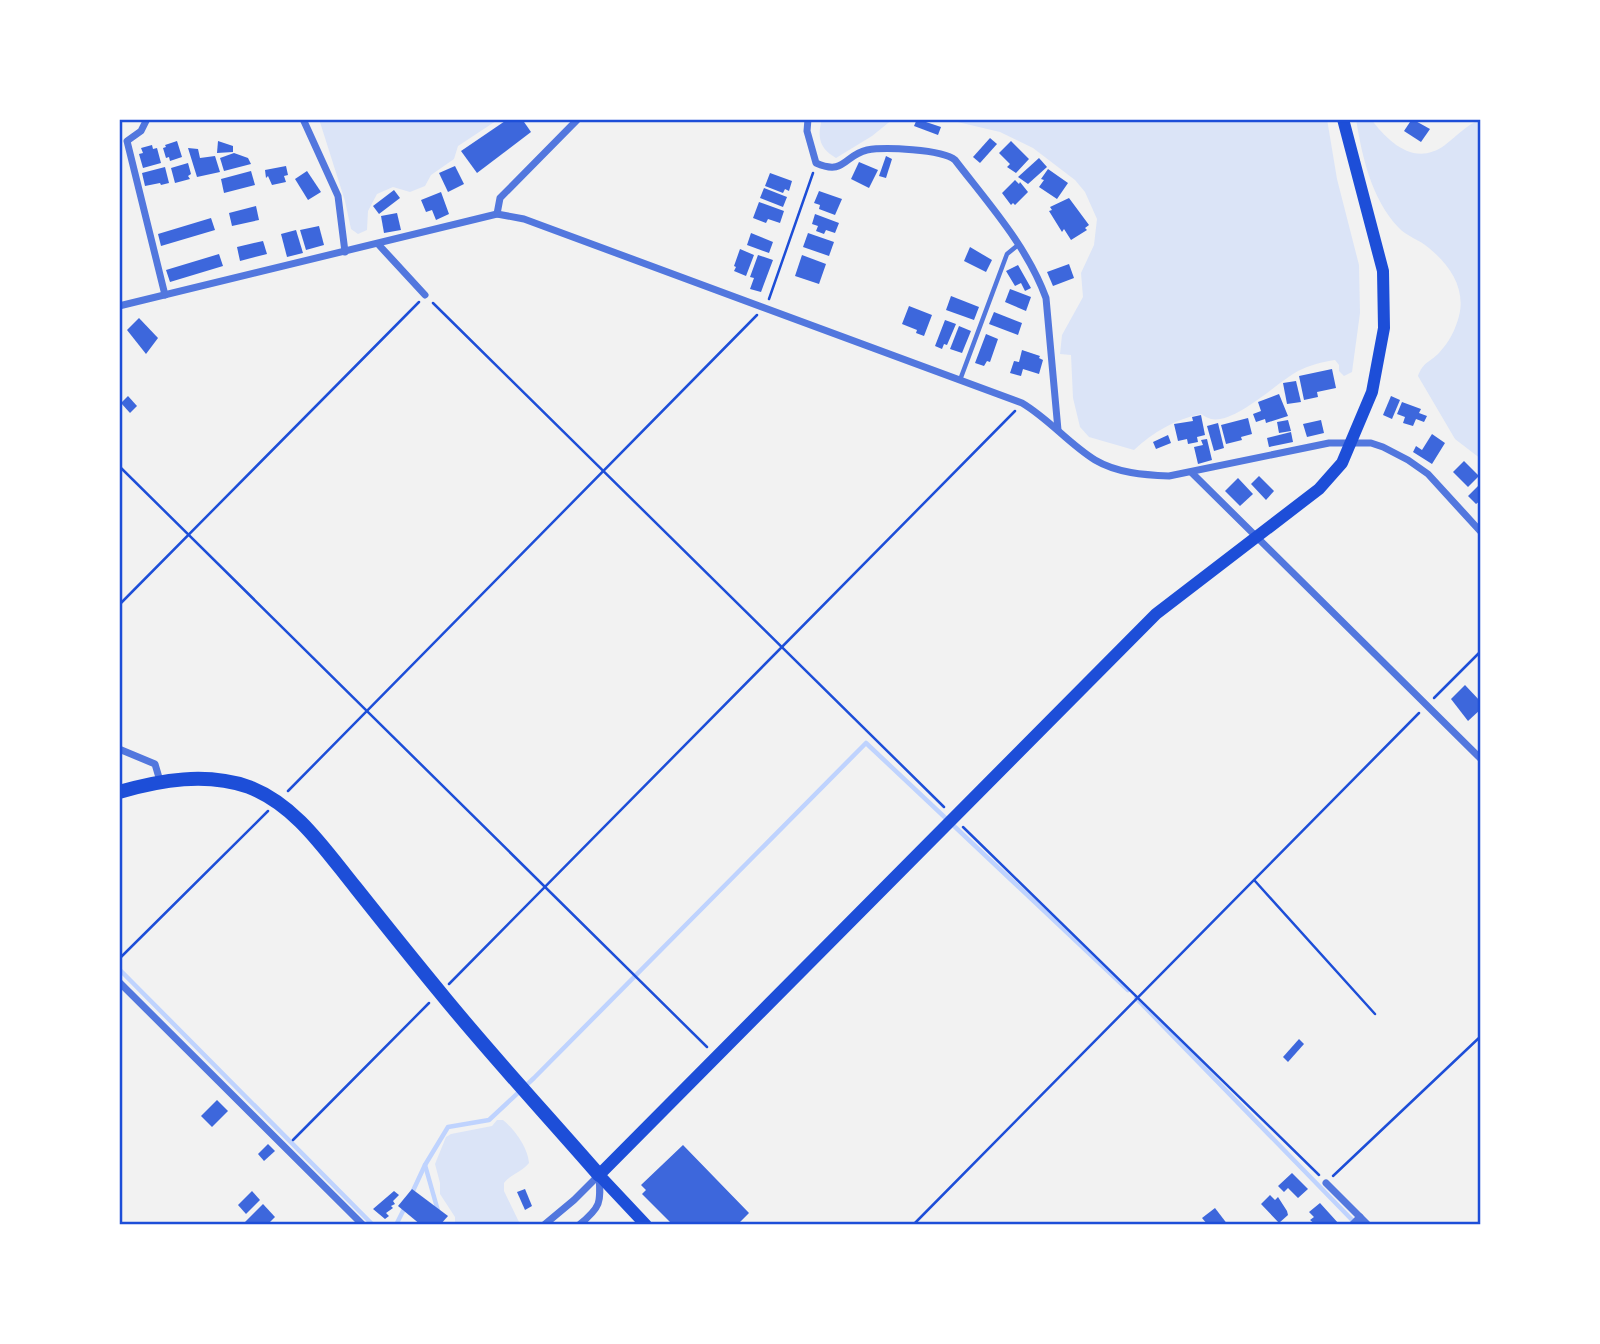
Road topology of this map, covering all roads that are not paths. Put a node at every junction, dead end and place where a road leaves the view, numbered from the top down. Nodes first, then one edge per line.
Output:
1 (147, 119) edge
2 (303, 119) edge
3 (578, 119) edge
4 (808, 119) edge
5 (1343, 119) edge
6 (497, 214) junction
7 (377, 244) junction
8 (1017, 244) junction
9 (345, 252) junction
10 (165, 295) junction
11 (425, 295) road end
12 (119, 306) edge
13 (961, 380) junction
14 (1058, 430) junction
15 (1352, 443) junction
16 (1192, 473) junction
17 (1481, 532) edge
18 (1255, 538) junction
19 (119, 749) edge
20 (1481, 759) edge
21 (160, 781) junction
22 (119, 792) edge
23 (119, 982) edge
24 (599, 1175) junction
25 (1326, 1183) road end
26 (1360, 1217) junction
27 (363, 1225) edge
28 (544, 1225) edge
29 (579, 1225) edge
30 (646, 1225) edge
31 (1352, 1225) edge
32 (1368, 1225) edge

1 - 10 street
2 - 9 street
3 - 6 street
4 - 8 street
5 - 15 main road
6 - 7 street
6 - 13 street
7 - 9 street
7 - 11 street
8 - 13 lane
8 - 14 street
9 - 10 street
10 - 12 street
13 - 14 street
14 - 16 street
15 - 16 street
15 - 17 street
15 - 18 main road
16 - 18 street
18 - 20 street
18 - 24 main road
19 - 21 street
21 - 22 highway
21 - 24 highway
23 - 27 street
24 - 28 street
24 - 29 street
24 - 30 main road
25 - 26 street
26 - 31 street
26 - 32 street

